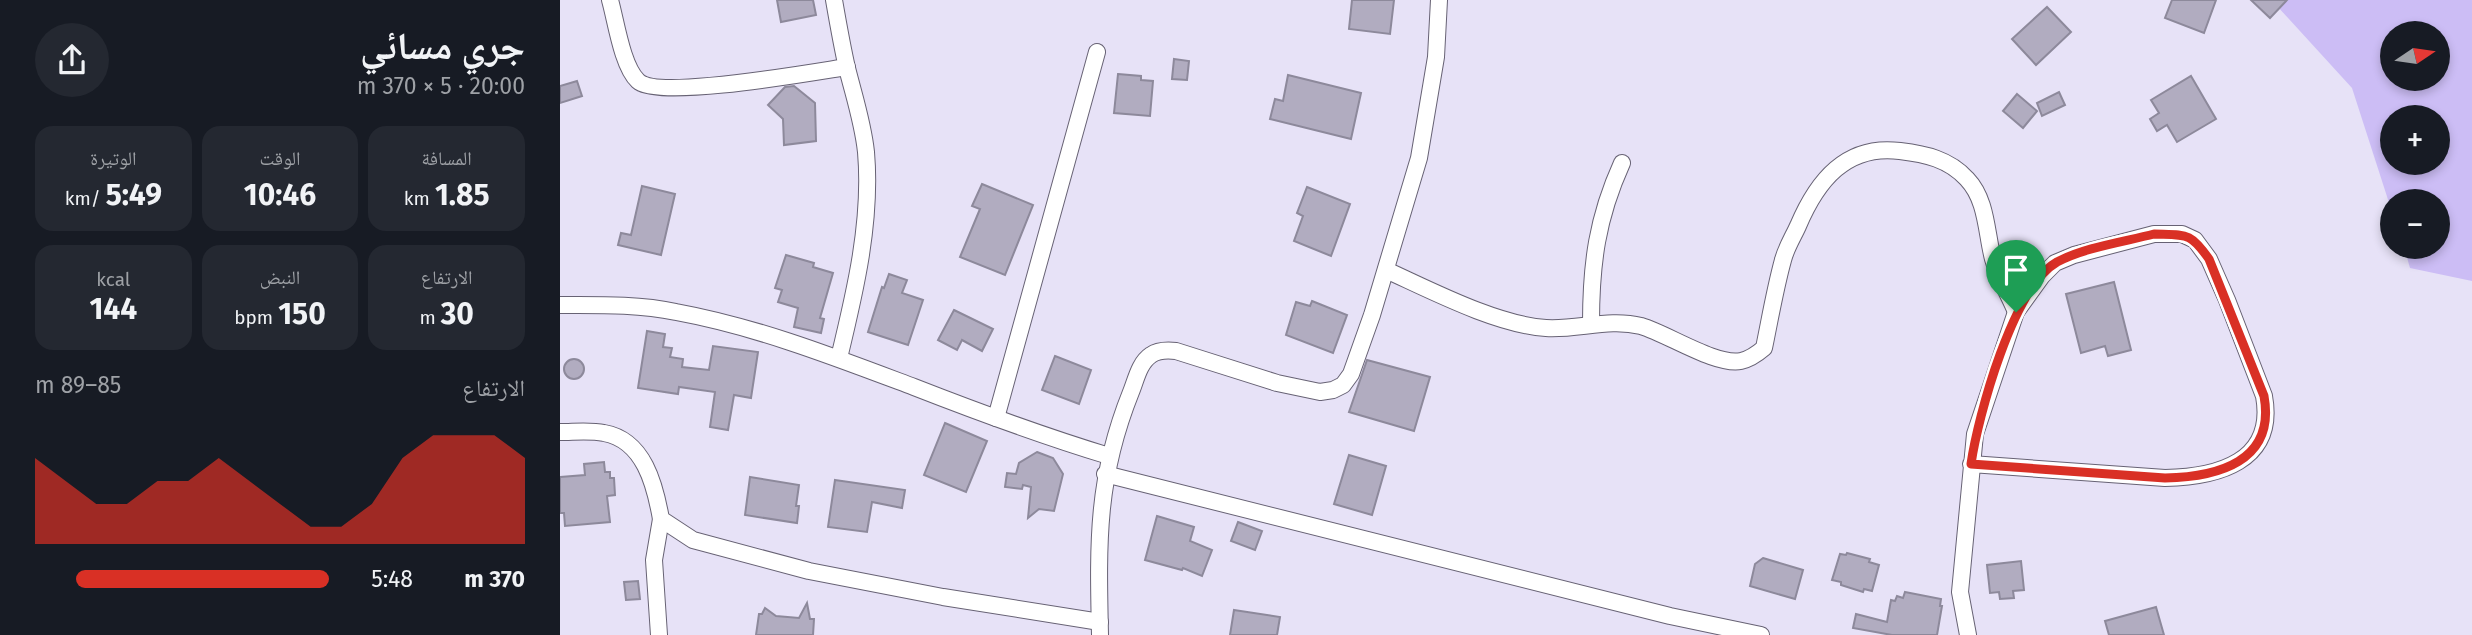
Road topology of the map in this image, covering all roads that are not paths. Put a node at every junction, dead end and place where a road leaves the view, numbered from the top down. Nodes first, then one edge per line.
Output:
1 (610, 0) edge
2 (834, 0) edge
3 (1439, 0) edge
4 (1097, 52) dead end
5 (847, 67) junction
6 (1622, 163) dead end
7 (1386, 270) junction
8 (560, 305) edge
9 (2016, 312) junction
10 (1591, 323) junction
11 (839, 358) junction
12 (996, 418) junction
13 (560, 432) edge
14 (1109, 456) junction
15 (1971, 464) junction
16 (1105, 474) junction
17 (661, 519) junction
18 (1100, 629) edge
19 (659, 635) edge
20 (1761, 635) edge
21 (1968, 635) edge

1 - 5 street
2 - 5 street
3 - 7 street
4 - 12 street
5 - 11 street
6 - 10 street
7 - 10 street
7 - 14 street
8 - 11 street
9 - 10 street
9 - 15 street
9 - 15 street
11 - 12 street
12 - 14 street
13 - 17 street
14 - 16 street
15 - 21 street
16 - 18 street
16 - 20 street
17 - 18 street
17 - 19 street

